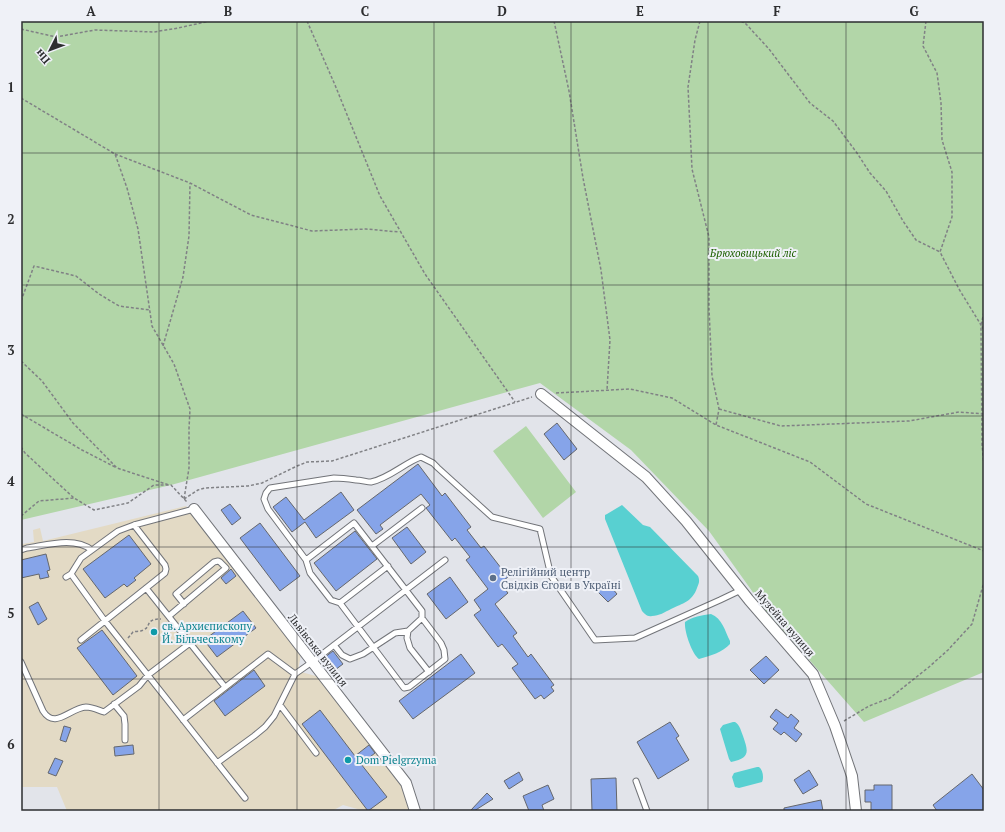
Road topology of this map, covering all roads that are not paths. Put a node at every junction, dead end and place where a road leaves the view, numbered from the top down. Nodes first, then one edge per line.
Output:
1 (541, 394) road end
2 (422, 508) dead end
3 (194, 509) joint
4 (134, 525) junction
5 (372, 546) junction
6 (21, 550) edge
7 (92, 550) junction
8 (306, 560) junction
9 (445, 560) dead end
10 (235, 561) junction
11 (388, 566) junction
12 (226, 568) junction
13 (146, 588) junction
14 (406, 590) junction
15 (741, 590) junction
16 (340, 603) junction
17 (184, 604) junction
18 (169, 616) junction
19 (422, 618) junction
20 (105, 621) junction
21 (357, 627) junction
22 (408, 631) junction
23 (81, 640) dead end
24 (190, 643) junction
25 (334, 645) junction
26 (373, 648) junction
27 (21, 662) edge
28 (312, 662) junction
29 (429, 672) junction
30 (295, 674) junction
31 (148, 676) junction
32 (225, 687) junction
33 (114, 704) junction
34 (280, 705) junction
35 (182, 720) junction
36 (125, 740) dead end
37 (316, 753) dead end
38 (217, 763) junction
39 (636, 781) dead end
40 (245, 798) dead end
41 (415, 811) edge
42 (647, 811) edge
43 (856, 811) edge

1 - 15 street, Музейна вулиця
2 - 5 lane
3 - 4 lane
3 - 10 street, Львівська вулиця
4 - 7 lane
4 - 13 lane
5 - 8 lane
5 - 11 lane
6 - 7 lane
7 - 20 lane
8 - 15 lane
8 - 16 lane
9 - 14 lane
10 - 12 lane
10 - 28 street, Львівська вулиця
11 - 14 lane
11 - 16 lane
12 - 17 lane
12 - 17 lane
13 - 18 lane
13 - 20 lane
14 - 19 lane
14 - 21 lane
15 - 43 street, Музейна вулиця
16 - 21 lane
17 - 18 lane
18 - 24 lane
19 - 22 lane
19 - 29 lane
20 - 23 lane
20 - 31 lane
21 - 25 lane
21 - 26 lane
22 - 26 lane
22 - 29 lane
24 - 31 lane
24 - 32 lane
25 - 26 lane
25 - 28 lane
26 - 29 lane
27 - 33 lane
28 - 30 lane
28 - 41 street, Львівська вулиця
30 - 32 lane
30 - 34 lane
31 - 33 lane
31 - 35 lane
32 - 35 lane
33 - 36 lane
34 - 37 lane
34 - 38 lane
35 - 38 lane
38 - 40 lane
39 - 42 lane

